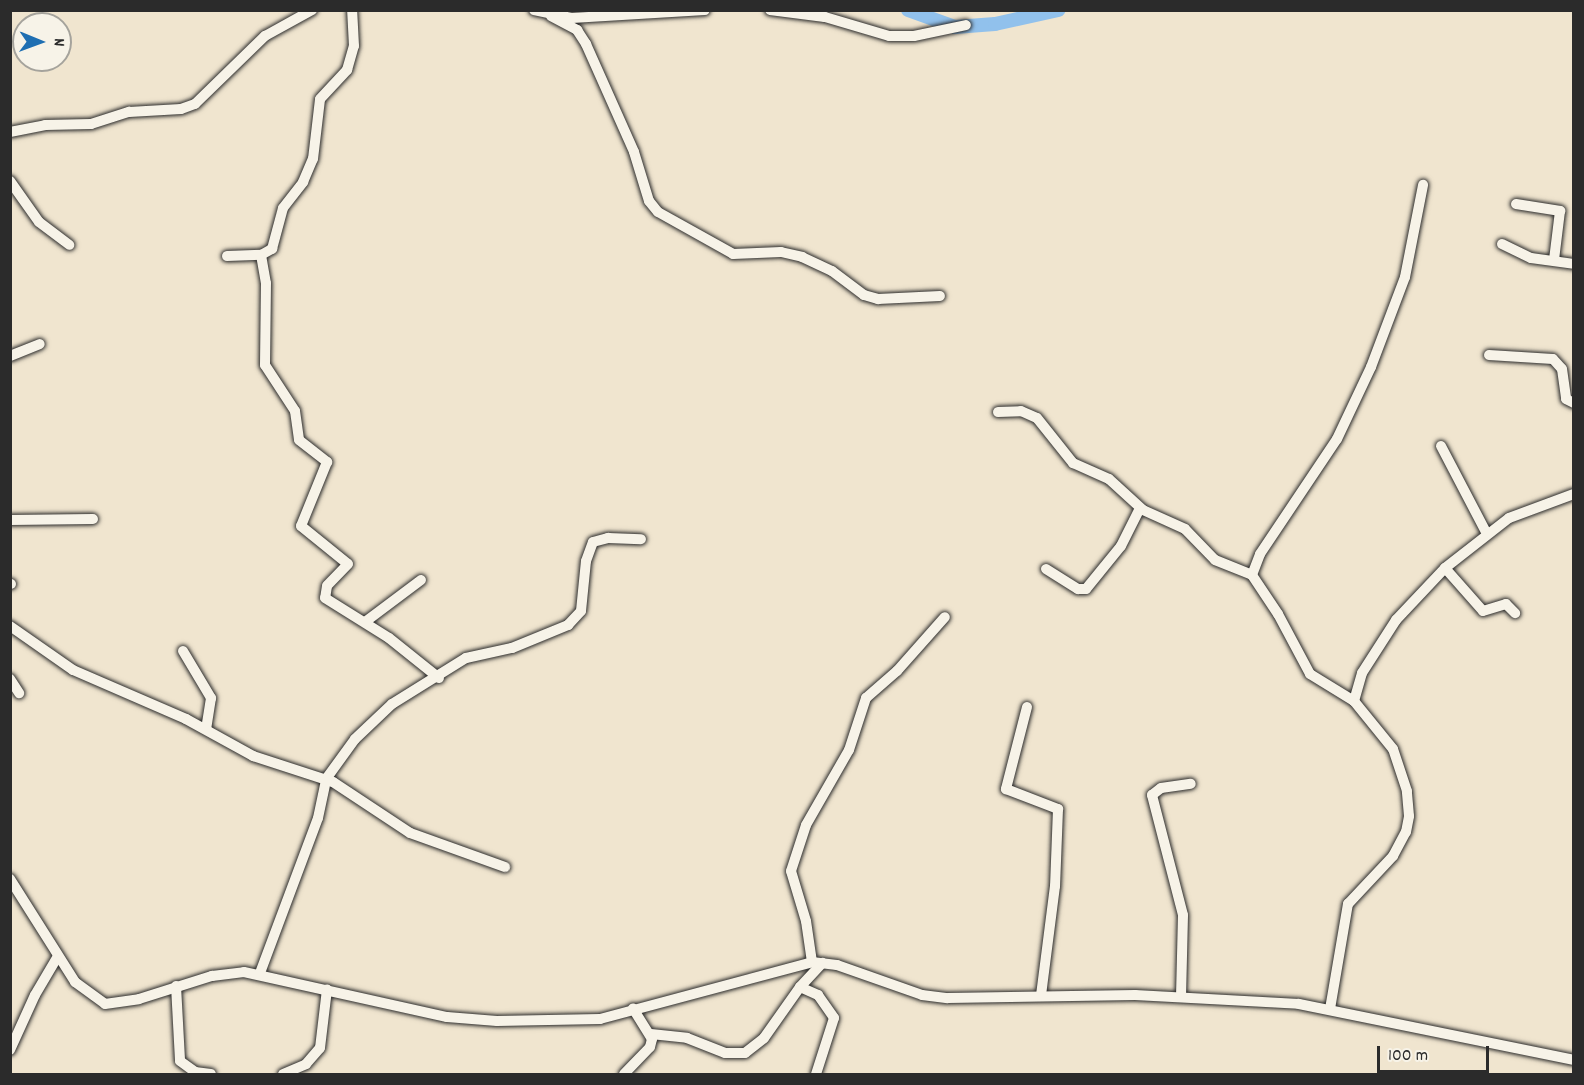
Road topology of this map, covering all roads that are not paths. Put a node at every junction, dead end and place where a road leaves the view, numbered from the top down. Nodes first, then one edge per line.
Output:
1 (312, 10) edge
2 (352, 10) edge
3 (534, 10) edge
4 (705, 10) edge
5 (770, 10) edge
6 (286, 16) edge
7 (551, 16) junction
8 (966, 25) dead end
9 (10, 132) edge
10 (10, 181) edge
11 (1423, 185) dead end
12 (1515, 204) dead end
13 (1502, 244) dead end
14 (69, 245) dead end
15 (261, 255) junction
16 (227, 256) dead end
17 (1554, 260) junction
18 (1574, 264) edge
19 (940, 296) dead end
20 (40, 344) dead end
21 (1489, 355) dead end
22 (10, 356) edge
23 (1574, 403) edge
24 (998, 412) dead end
25 (1441, 446) dead end
26 (1574, 494) edge
27 (1140, 508) junction
28 (93, 519) dead end
29 (10, 520) edge
30 (1487, 534) junction
31 (641, 539) dead end
32 (1445, 568) junction
33 (1046, 569) dead end
34 (1252, 575) junction
35 (421, 580) dead end
36 (1515, 614) dead end
37 (945, 617) dead end
38 (365, 622) junction
39 (10, 626) edge
40 (183, 651) dead end
41 (439, 678) junction
42 (10, 679) edge
43 (19, 693) dead end
44 (1354, 701) junction
45 (1027, 707) dead end
46 (206, 729) junction
47 (326, 779) junction
48 (1191, 784) dead end
49 (505, 867) dead end
50 (10, 879) edge
51 (58, 956) junction
52 (817, 963) junction
53 (260, 973) junction
54 (176, 986) junction
55 (800, 987) junction
56 (327, 989) junction
57 (1041, 996) junction
58 (1181, 997) junction
59 (633, 1008) junction
60 (1330, 1009) junction
61 (651, 1034) junction
62 (10, 1050) edge
63 (1574, 1060) edge
64 (211, 1074) edge
65 (283, 1074) edge
66 (624, 1074) edge
67 (816, 1074) edge

1 - 6 street
2 - 15 street
3 - 7 street
4 - 7 street
5 - 8 street
6 - 9 street
7 - 19 street
10 - 14 street
11 - 34 street
12 - 17 street
13 - 17 street
15 - 16 street
15 - 38 street
17 - 18 street
20 - 22 street
21 - 23 street
24 - 27 street
25 - 30 street
26 - 30 street
27 - 33 street
27 - 34 street
28 - 29 street
30 - 32 street
31 - 41 street
32 - 36 street
32 - 44 street
34 - 44 street
35 - 38 street
37 - 52 street
38 - 41 street
39 - 46 street
40 - 46 street
41 - 47 street
42 - 43 street
44 - 60 street
45 - 57 street
46 - 47 street
47 - 49 street
47 - 53 street
48 - 58 street
50 - 51 street
51 - 54 street
51 - 62 street
52 - 55 street
52 - 57 street
52 - 59 street
53 - 54 street
53 - 56 street
54 - 64 street
55 - 61 street
55 - 67 street
56 - 59 street
56 - 65 street
57 - 58 street
58 - 60 street
59 - 61 street
60 - 63 street
61 - 66 street

